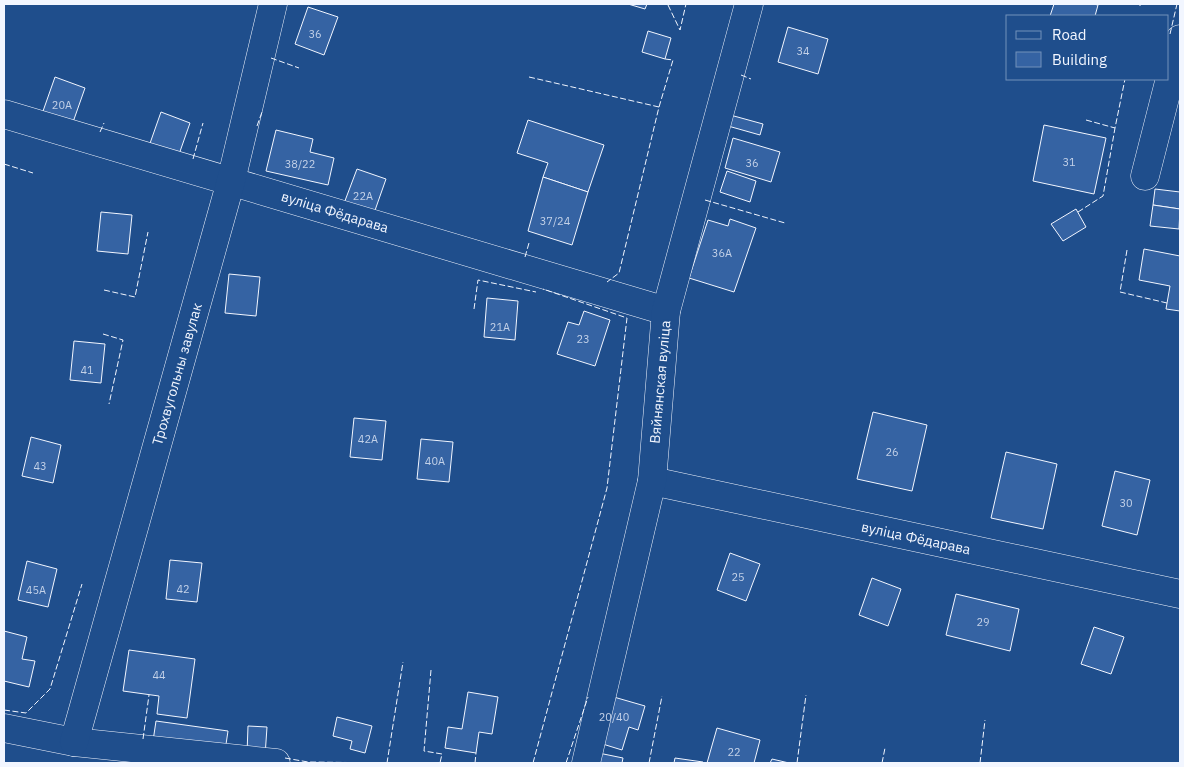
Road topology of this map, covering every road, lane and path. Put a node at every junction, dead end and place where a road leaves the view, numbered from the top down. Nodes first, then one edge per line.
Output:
1 (273, 4) edge
2 (749, 4) edge
3 (1180, 39) edge
4 (4, 114) edge
5 (1145, 176) dead end
6 (231, 181) junction
7 (666, 311) junction
8 (652, 481) junction
9 (1180, 594) edge
10 (4, 728) edge
11 (74, 742) junction
12 (276, 763) edge
13 (586, 763) edge

1 - 6 street, Трохвугольны завулак
2 - 7 street, Вяйнянская вуліца
3 - 5 street
4 - 6 street, вуліца Фёдарава
6 - 7 street, вуліца Фёдарава
6 - 11 street, Трохвугольны завулак
7 - 8 street, Вяйнянская вуліца
8 - 9 street, вуліца Фёдарава
8 - 13 street, Вяйнянская вуліца
10 - 11 street
11 - 12 street

